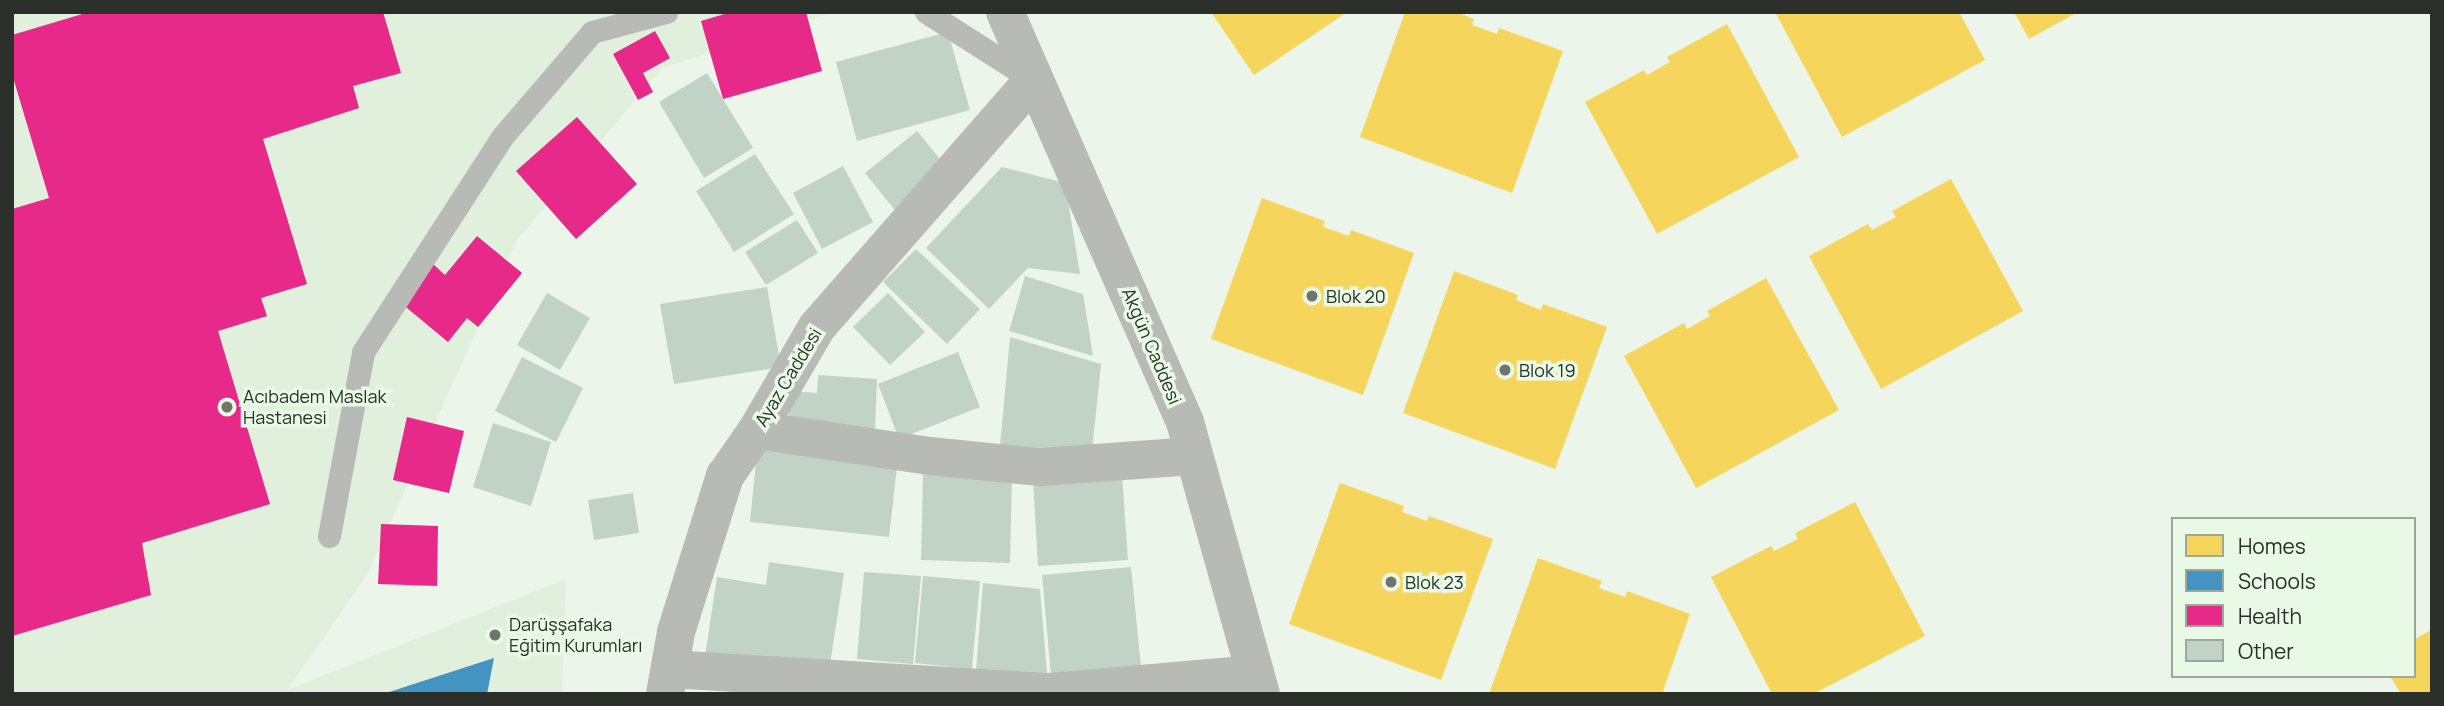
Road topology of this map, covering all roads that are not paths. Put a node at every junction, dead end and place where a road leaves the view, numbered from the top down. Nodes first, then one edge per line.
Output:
1 (666, 12) edge
2 (926, 12) edge
3 (1004, 12) edge
4 (1033, 80) junction
5 (757, 430) junction
6 (1194, 456) junction
7 (329, 536) dead end
8 (667, 681) edge
9 (1258, 684) edge

1 - 7 lane
2 - 4 lane
3 - 4 street, Akgün Caddesi
4 - 5 street, Ayaz Caddesi
4 - 6 street, Akgün Caddesi
5 - 6 street
5 - 8 street, Ayaz Caddesi
6 - 9 street, Akgün Caddesi
8 - 9 street

